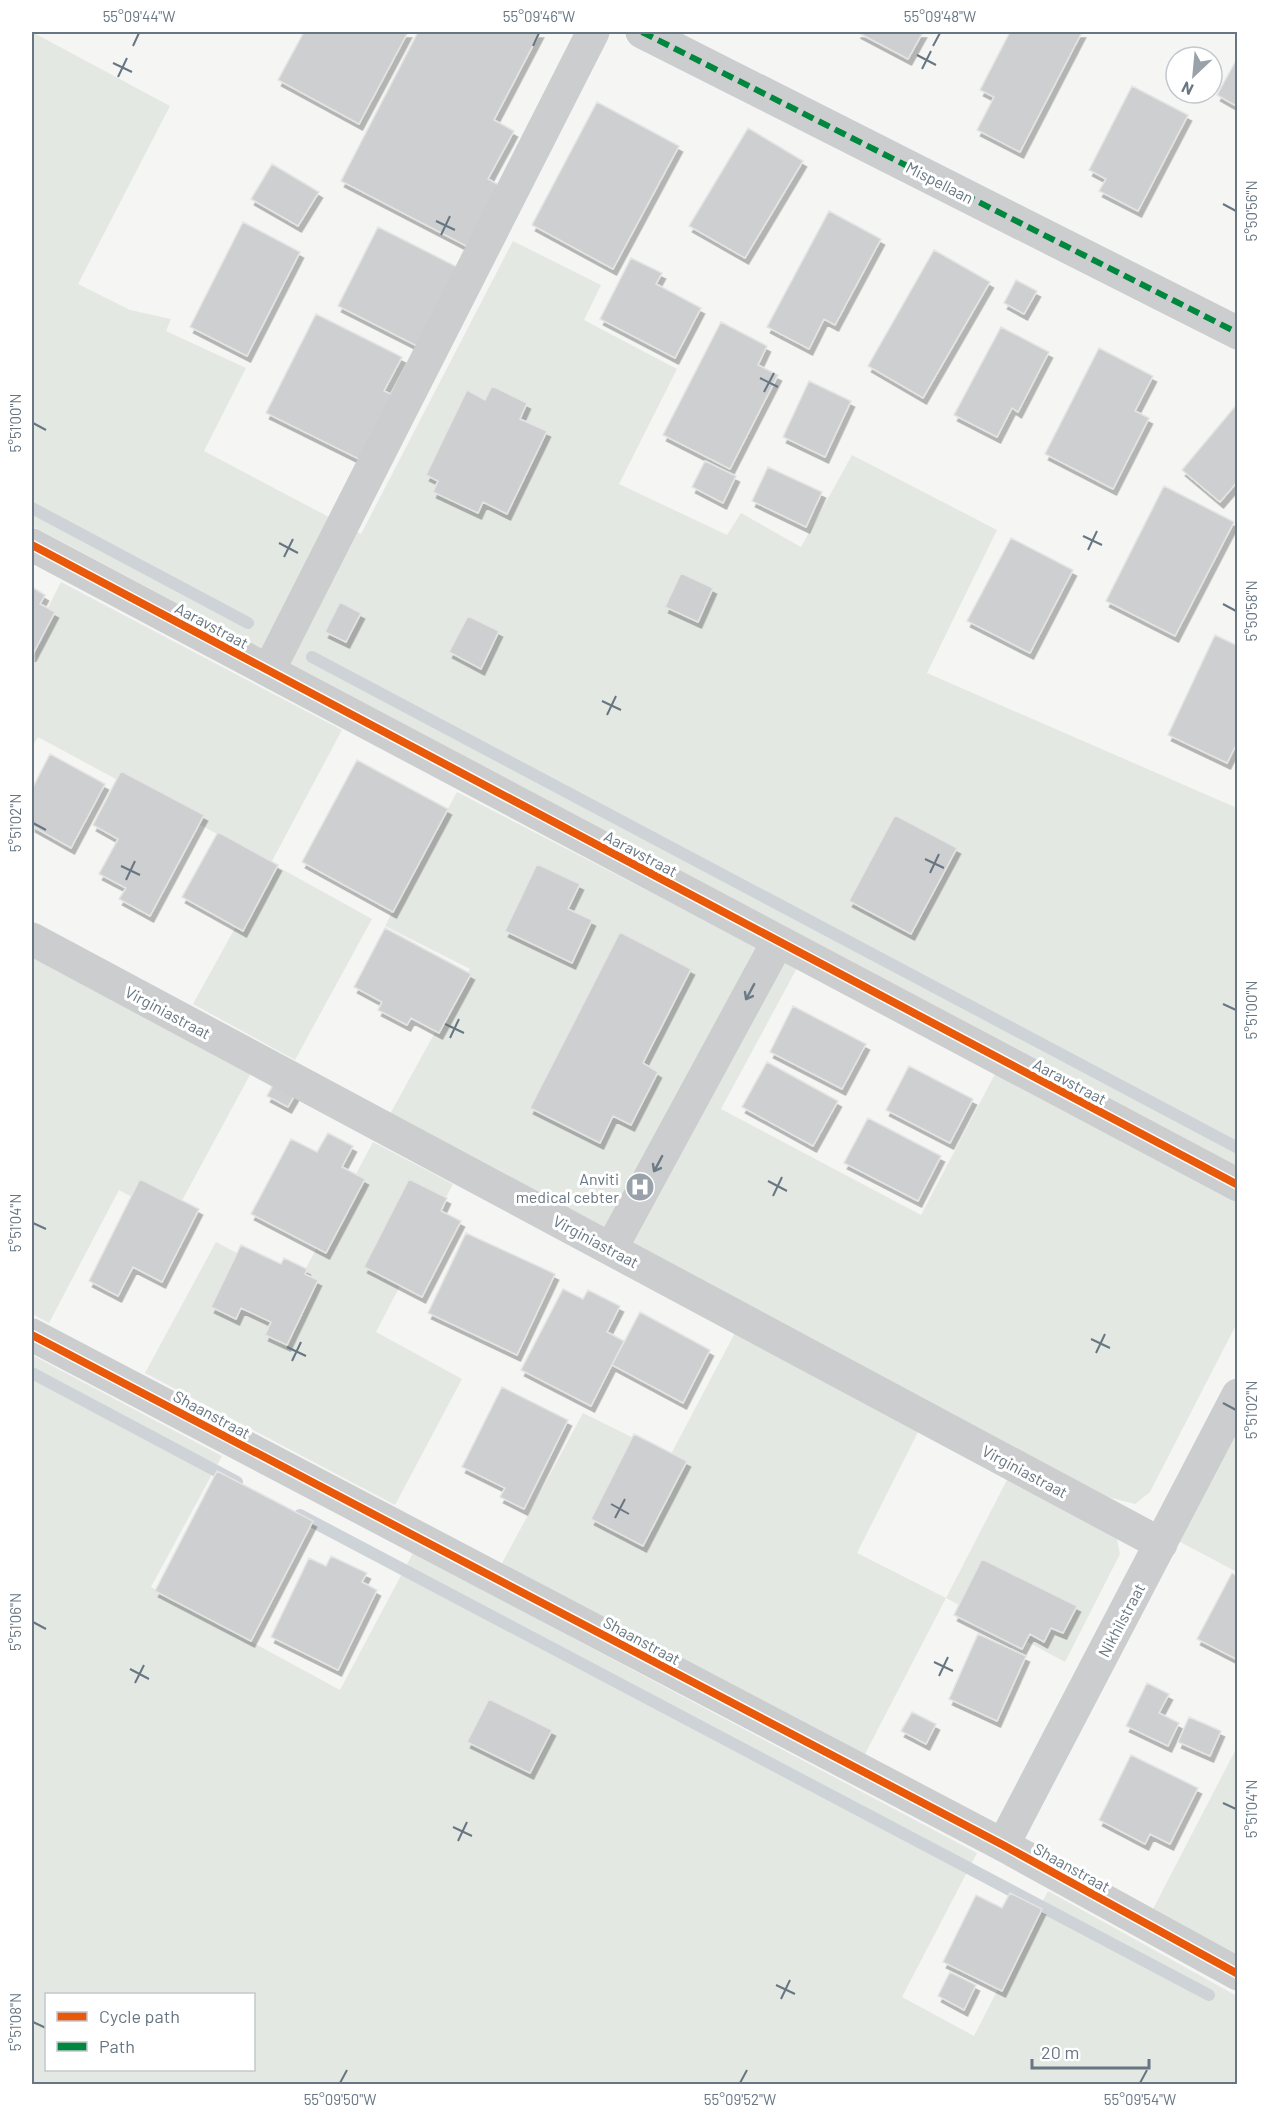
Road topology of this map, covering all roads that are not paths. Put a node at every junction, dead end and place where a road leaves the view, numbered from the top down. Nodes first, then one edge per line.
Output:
1 (592, 32) edge
2 (642, 32) edge
3 (1238, 333) edge
4 (32, 545) edge
5 (269, 670) junction
6 (32, 939) edge
7 (778, 941) junction
8 (1238, 1185) edge
9 (611, 1249) junction
10 (32, 1335) edge
11 (1238, 1395) edge
12 (1161, 1544) junction
13 (1003, 1845) junction
14 (1238, 1974) edge

1 - 5 street
2 - 3 street, Mispellaan
4 - 5 street, Aaravstraat
5 - 7 street, Aaravstraat
6 - 9 street, Virginiastraat
7 - 8 street, Aaravstraat
7 -> 9 street
9 - 12 street, Virginiastraat
10 - 13 street, Shaanstraat
11 - 12 street, Nikhilstraat
12 - 13 street, Nikhilstraat
13 - 14 street, Shaanstraat

